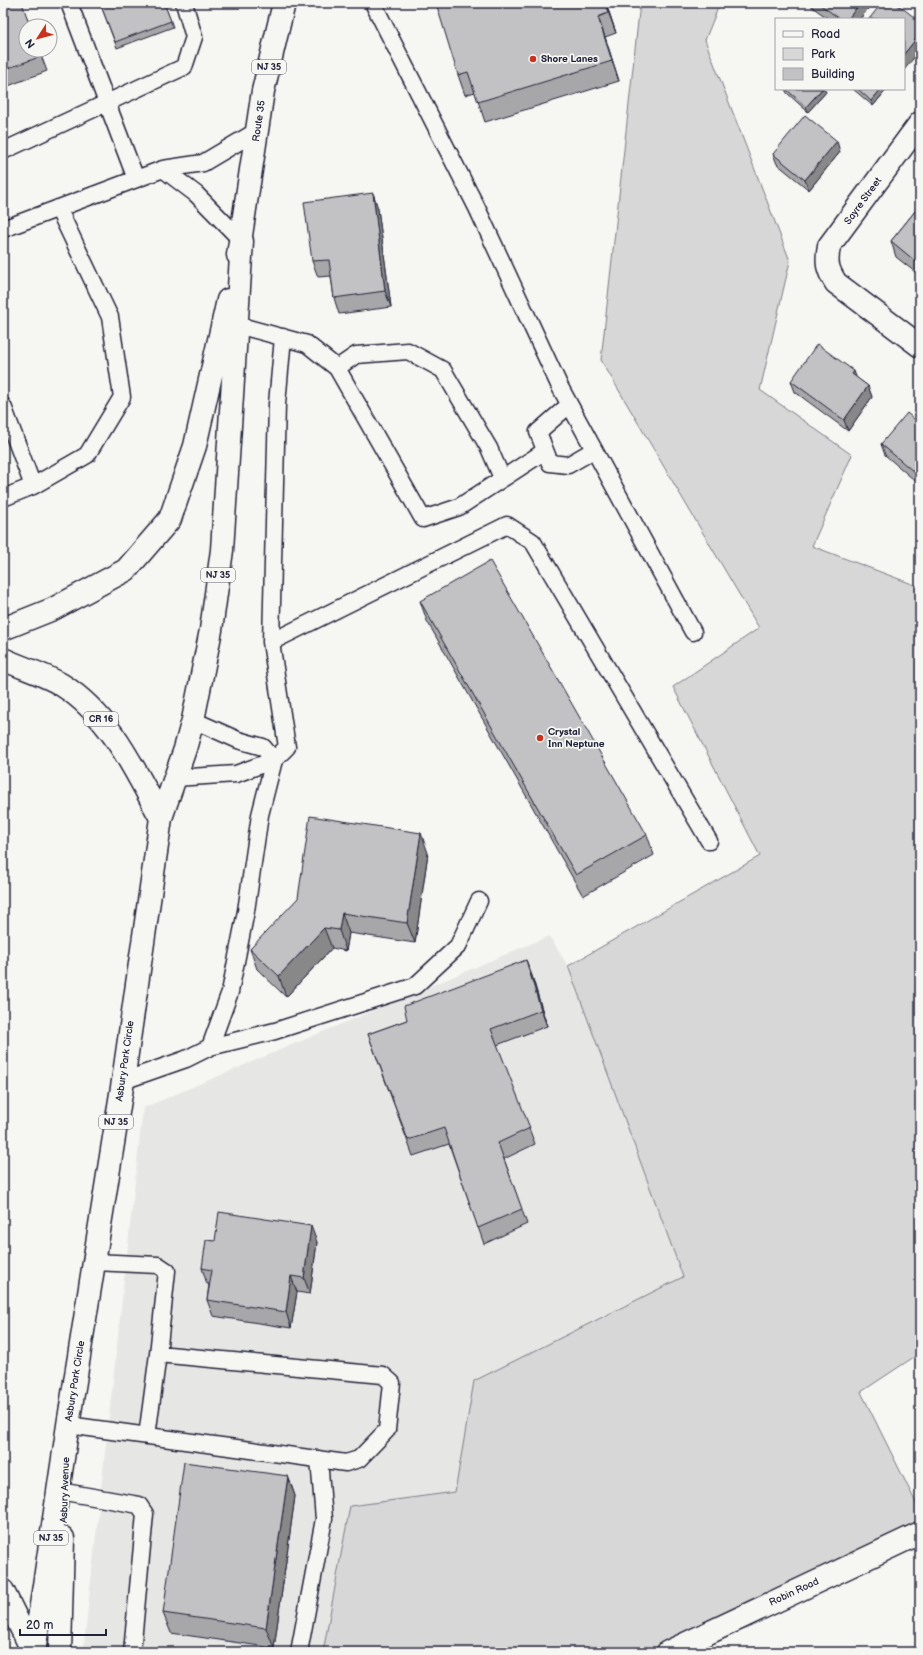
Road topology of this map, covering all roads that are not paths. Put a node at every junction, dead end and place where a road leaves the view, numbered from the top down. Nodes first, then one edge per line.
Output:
1 (69, 3) edge
2 (184, 3) edge
3 (284, 3) edge
4 (373, 3) edge
5 (107, 102) junction
6 (920, 123) edge
7 (258, 131) junction
8 (3, 151) edge
9 (163, 169) junction
10 (136, 179) junction
11 (58, 208) junction
12 (3, 229) edge
13 (242, 241) junction
14 (237, 325) junction
15 (283, 338) junction
16 (920, 346) edge
17 (337, 368) junction
18 (569, 405) junction
19 (3, 406) edge
20 (545, 450) junction
21 (594, 450) junction
22 (502, 478) junction
23 (33, 486) junction
24 (3, 498) edge
25 (3, 629) edge
26 (693, 632) dead end
27 (271, 642) junction
28 (3, 659) edge
29 (194, 720) junction
30 (274, 760) junction
31 (175, 778) junction
32 (160, 818) junction
33 (709, 841) dead end
34 (479, 901) dead end
35 (210, 1047) junction
36 (123, 1081) junction
37 (94, 1262) junction
38 (158, 1354) junction
39 (68, 1425) junction
40 (146, 1436) junction
41 (319, 1459) junction
42 (65, 1492) junction
43 (920, 1533) edge
44 (3, 1591) edge
45 (33, 1652) edge
46 (60, 1652) edge
47 (132, 1652) edge
48 (299, 1652) edge
49 (668, 1652) edge

1 - 5 lane
2 - 5 lane
3 - 7 main road, Route 35 / NJ 35
4 - 18 lane
5 - 8 lane
5 - 10 lane
6 - 16 main road, Sayre Street
7 - 9 lane
7 - 13 main road, Route 35 / NJ 35
9 - 10 lane
9 - 13 lane
10 - 11 lane
11 - 12 lane
11 - 23 lane
13 - 14 main road, NJ 35
13 - 25 main road, NJ 35
14 - 15 lane
14 - 29 main road, NJ 35
15 - 17 lane
15 - 27 lane
17 - 22 lane
17 - 22 lane
18 - 20 lane
18 - 21 lane
19 - 23 lane
20 - 21 lane
20 - 22 lane
21 - 26 lane
23 - 24 lane
27 - 30 lane
27 - 33 lane
28 - 32 main road, CR 16
29 - 30 lane
29 - 31 main road, NJ 35
30 - 31 lane
30 - 35 lane
31 - 32 main road, NJ 35
32 - 36 main road, Asbury Park Circle / NJ 35
34 - 35 lane
35 - 36 lane
36 - 37 main road, Asbury Park Circle / NJ 35
37 - 38 lane
37 - 39 main road, Asbury Park Circle / NJ 35
38 - 40 lane
38 - 41 lane
39 - 40 lane
39 - 42 main road, Asbury Avenue
39 - 45 main road, Asbury Park Circle / NJ 35
40 - 41 lane
41 - 48 lane
42 - 46 main road, Asbury Avenue
42 - 47 lane
43 - 49 main road, Robin Road
44 - 45 main road

